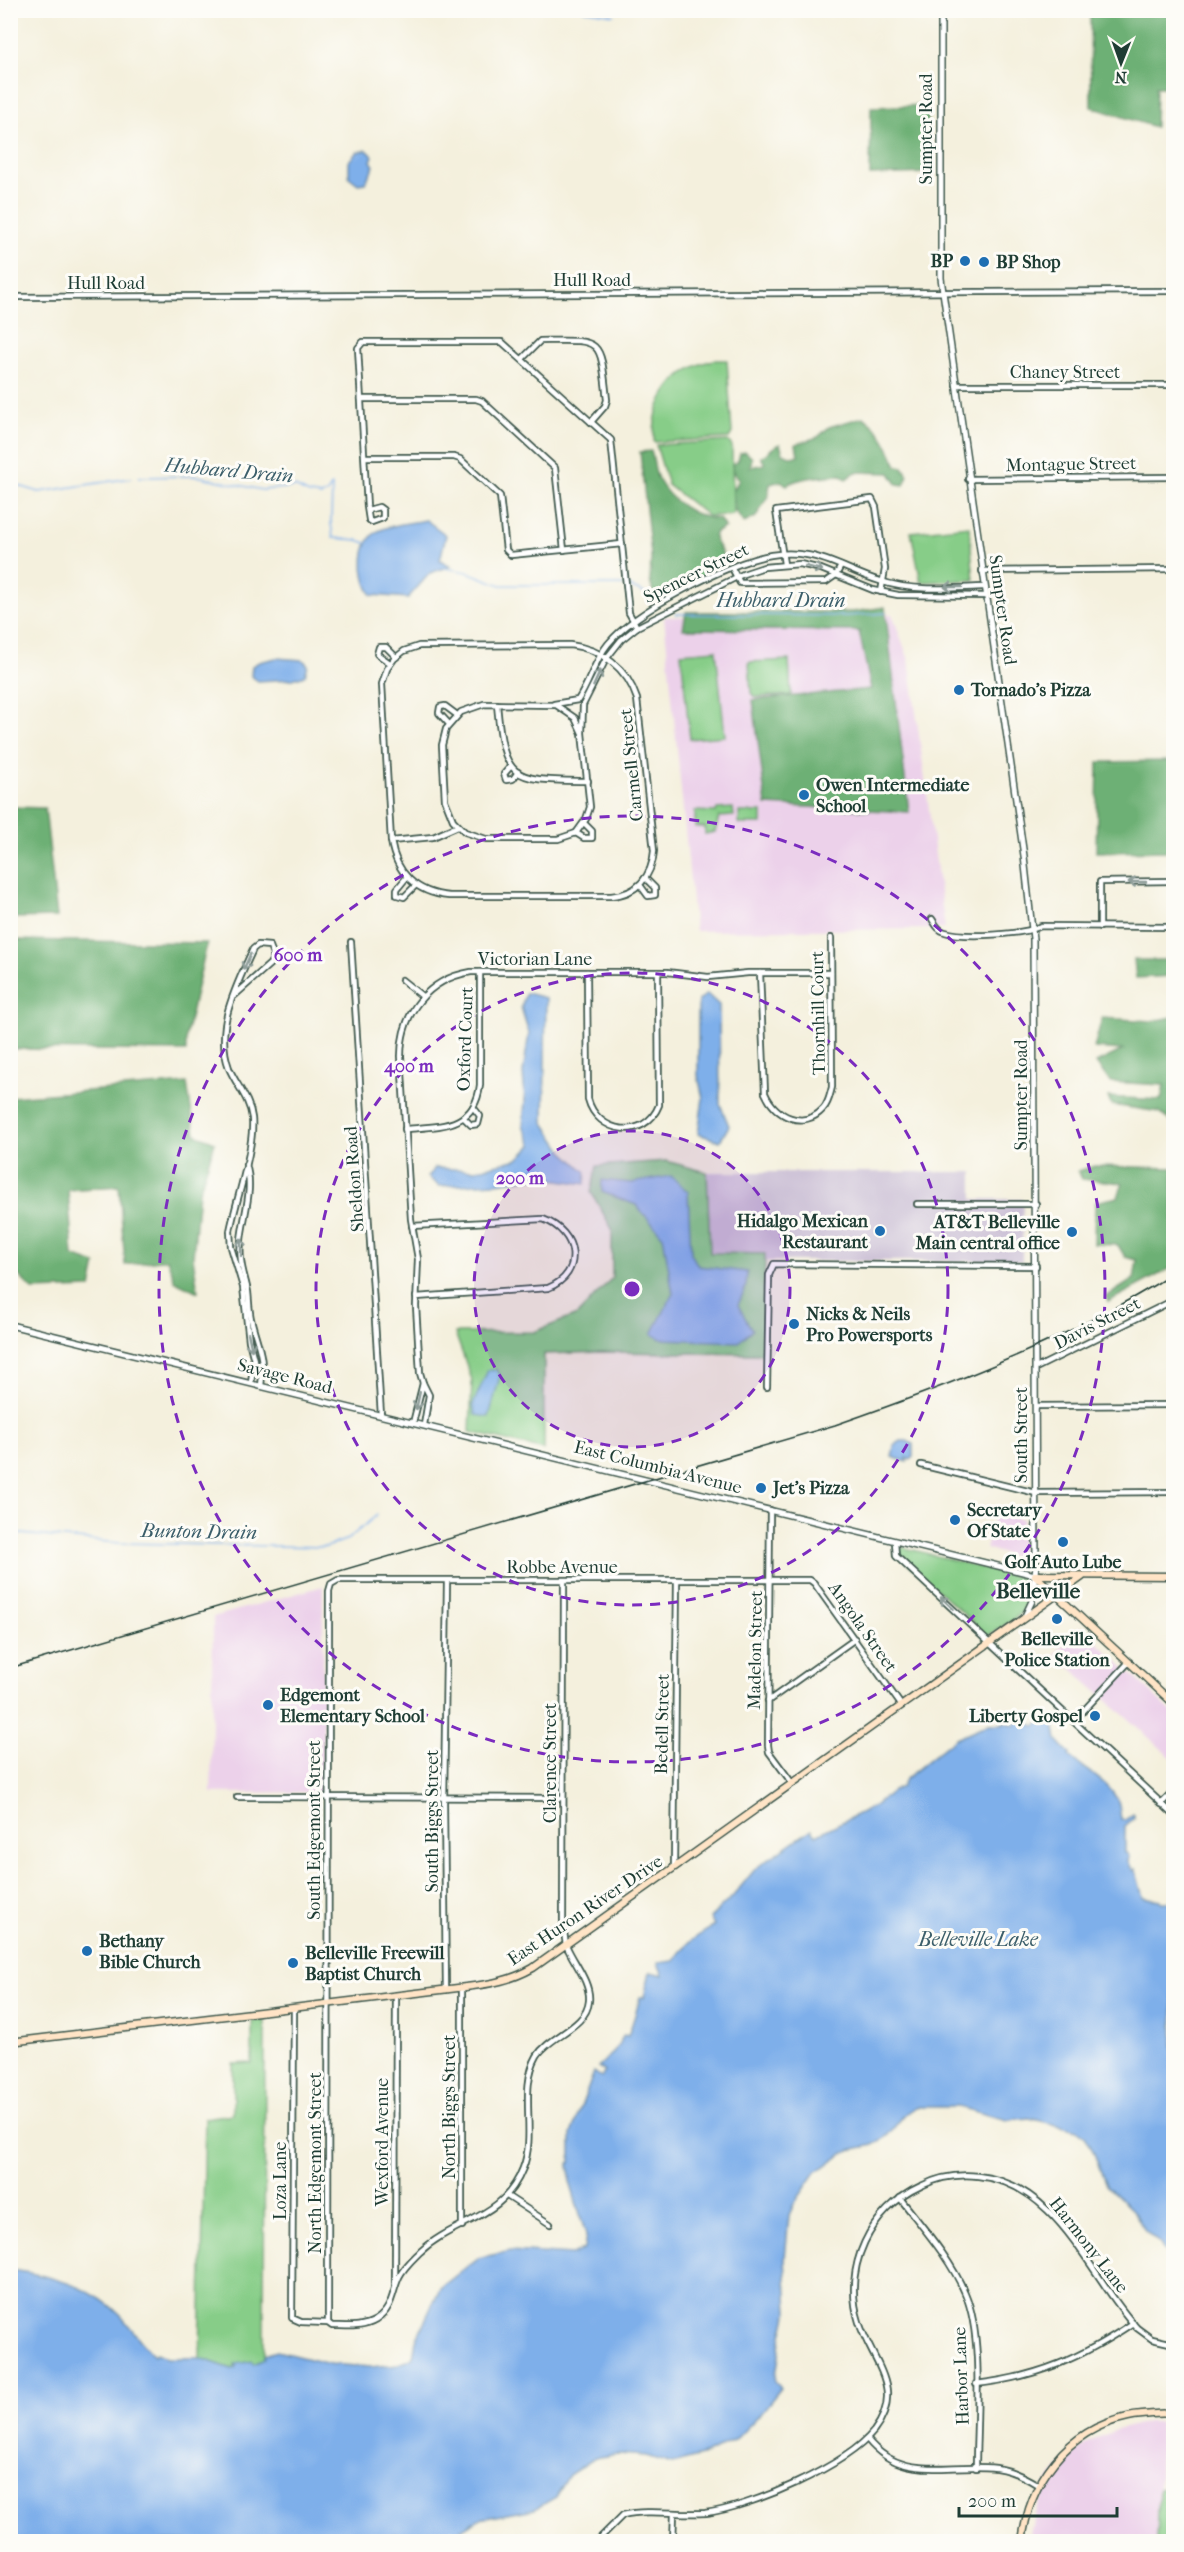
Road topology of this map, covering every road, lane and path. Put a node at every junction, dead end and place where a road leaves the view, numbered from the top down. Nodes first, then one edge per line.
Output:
1 (941, 10) edge
2 (1173, 291) edge
3 (943, 292) junction
4 (10, 297) edge
5 (522, 359) junction
6 (956, 385) junction
7 (1173, 385) edge
8 (361, 399) junction
9 (591, 422) junction
10 (365, 457) junction
11 (1173, 477) edge
12 (968, 479) junction
13 (368, 510) dead end
14 (622, 544) junction
15 (564, 550) junction
16 (783, 554) junction
17 (784, 564) junction
18 (841, 566) junction
19 (732, 568) junction
20 (1173, 569) edge
21 (982, 571) junction
22 (836, 575) junction
23 (737, 577) junction
24 (884, 582) junction
25 (984, 587) junction
26 (881, 592) junction
27 (986, 596) junction
28 (632, 621) junction
29 (637, 627) junction
30 (601, 654) junction
31 (396, 657) junction
32 (606, 659) junction
33 (390, 663) junction
34 (497, 704) junction
35 (548, 704) junction
36 (457, 715) junction
37 (449, 723) junction
38 (582, 733) junction
39 (511, 766) junction
40 (518, 772) junction
41 (588, 781) junction
42 (585, 823) junction
43 (458, 826) junction
44 (576, 833) junction
45 (391, 841) junction
46 (406, 878) junction
47 (645, 878) junction
48 (1173, 881) edge
49 (640, 885) junction
50 (415, 886) junction
51 (932, 919) dead end
52 (1100, 927) junction
53 (1173, 927) edge
54 (1033, 930) junction
55 (831, 938) dead end
56 (351, 942) dead end
57 (480, 972) junction
58 (587, 972) junction
59 (658, 972) junction
60 (760, 973) junction
61 (831, 973) junction
62 (402, 980) dead end
63 (234, 996) junction
64 (422, 996) junction
65 (473, 1107) junction
66 (464, 1117) junction
67 (405, 1129) junction
68 (245, 1162) junction
69 (917, 1204) dead end
70 (1036, 1204) junction
71 (233, 1214) junction
72 (244, 1216) junction
73 (412, 1226) junction
74 (1036, 1250) joint
75 (1036, 1266) junction
76 (416, 1297) junction
77 (247, 1300) junction
78 (1172, 1300) edge
79 (10, 1325) edge
80 (1036, 1368) junction
81 (251, 1383) junction
82 (423, 1383) junction
83 (261, 1386) junction
84 (767, 1387) dead end
85 (1173, 1405) edge
86 (1036, 1406) junction
87 (381, 1415) junction
88 (413, 1423) junction
89 (424, 1425) junction
90 (553, 1457) joint
91 (921, 1465) dead end
92 (1173, 1492) edge
93 (1036, 1493) junction
94 (770, 1510) junction
95 (894, 1542) junction
96 (1035, 1575) junction
97 (1173, 1576) edge
98 (1082, 1577) junction
99 (677, 1580) junction
100 (770, 1580) junction
101 (794, 1580) joint
102 (447, 1581) junction
103 (564, 1581) junction
104 (331, 1584) joint
105 (1058, 1594) junction
106 (1023, 1619) junction
107 (855, 1639) junction
108 (989, 1643) junction
109 (1129, 1662) junction
110 (768, 1701) junction
111 (1173, 1704) edge
112 (901, 1705) junction
113 (1074, 1721) junction
114 (792, 1783) junction
115 (1173, 1791) edge
116 (237, 1797) dead end
117 (328, 1797) junction
118 (445, 1797) junction
119 (563, 1798) junction
120 (1161, 1804) junction
121 (1173, 1815) edge
122 (674, 1868) junction
123 (566, 1944) junction
124 (462, 1988) junction
125 (446, 1990) junction
126 (396, 1996) junction
127 (327, 2004) junction
128 (294, 2008) junction
129 (10, 2043) edge
130 (507, 2196) junction
131 (900, 2198) junction
132 (550, 2224) dead end
133 (462, 2226) junction
134 (395, 2288) junction
135 (328, 2323) junction
136 (1133, 2323) junction
137 (1173, 2344) edge
138 (976, 2384) junction
139 (1173, 2413) edge
140 (867, 2439) junction
141 (976, 2468) junction
142 (1038, 2485) junction
143 (674, 2513) junction
144 (596, 2541) edge
145 (673, 2541) edge
146 (1022, 2541) edge

1 - 3 street, Sumpter Road
2 - 3 street, Hull Road
3 - 4 street, Hull Road
3 - 6 street, Sumpter Road
5 - 8 street
5 - 9 street
5 - 9 street
6 - 7 street, Chaney Street
6 - 12 street, Sumpter Road
8 - 10 street
8 - 15 street
9 - 14 street
10 - 13 street
10 - 15 street
11 - 12 street, Montague Street
12 - 21 street, Sumpter Road
14 - 15 street
14 - 28 street
16 - 17 street
16 - 18 street, Spencer Street
16 - 19 street, Spencer Street
16 - 24 street
17 -> 22 street
17 - 23 street
18 - 22 street
18 - 24 street, Spencer Street
19 - 23 street
19 - 28 street, Spencer Street
20 - 21 street
21 - 25 street, Sumpter Road
22 - 23 street
22 - 26 street
23 - 29 street
25 -> 24 street, Spencer Street
24 - 26 street
25 - 27 street, Sumpter Road
26 - 27 street
27 - 54 street, Sumpter Road
28 - 29 street
28 - 30 street, Spencer Street
29 - 32 street
30 - 31 street, Carmell Street
30 - 32 street, Carmell Street
30 - 35 street, Spencer Street
31 - 33 street, Carmell Street
31 - 33 street, Carmell Street
38 -> 32 street
32 - 47 street, Carmell Street
33 - 45 street, Carmell Street
34 - 35 street
34 - 36 street
34 - 39 street
35 - 38 street
36 - 37 street
36 - 37 street
37 - 43 street
38 - 41 street
39 - 40 street
39 - 40 street
40 - 41 street
41 - 42 street
42 - 44 street
42 - 44 street
43 - 44 street
43 - 45 street
45 - 46 street, Carmell Street
46 - 50 street, Carmell Street
46 - 50 street, Carmell Street
47 - 49 street, Carmell Street
47 - 49 street, Carmell Street
48 -> 52 street
49 - 50 street, Carmell Street
51 - 54 street
52 - 53 street
52 - 54 street
54 - 70 street, Sumpter Road
55 - 61 street, Thornhill Court
56 - 87 street, Sheldon Road
57 - 58 street, Victorian Lane
57 - 64 street, Victorian Lane
57 - 65 street, Oxford Court
58 - 59 street, Victorian Lane
58 - 59 street
59 - 60 street, Victorian Lane
60 - 61 street, Victorian Lane
60 - 61 street, Thornhill Court
62 - 64 street
63 -> 63 street
63 - 68 street
64 - 67 street, Victorian Lane
65 - 66 street, Oxford Court
65 - 66 street, Oxford Court
66 - 67 street, Oxford Court
67 - 73 street, Victorian Lane
68 - 71 street
68 - 72 street
69 - 70 street
70 - 74 street, Sumpter Road
71 - 72 street
71 - 77 street
77 -> 72 street
73 - 76 street, Victorian Lane
73 - 76 street
74 - 75 street, South Street
75 - 80 street, South Street
75 - 84 street
76 - 82 street, Victorian Lane
77 -> 81 street
77 - 83 street
78 - 80 street, Davis Street
79 - 81 street, Savage Road
80 - 86 street, South Street
81 - 83 street, Savage Road
82 -> 88 street, Victorian Lane
82 - 89 street, Victorian Lane
83 - 87 street, Savage Road
85 - 86 street
86 - 93 street, South Street
87 - 88 street, Savage Road
88 - 89 street, Savage Road
89 - 90 street, Savage Road
90 - 94 street, East Columbia Avenue
91 - 93 street
92 - 93 street
93 - 96 street, South Street
94 - 95 street, East Columbia Avenue
94 - 100 street, Madelon Street
95 - 96 street, East Columbia Avenue
108 -> 95 street
96 - 98 main road
96 - 105 main road
96 - 106 street, South Street
97 - 98 main road
98 - 105 main road, East Huron River Drive
99 - 100 street, Robbe Avenue
99 - 103 street, Robbe Avenue
99 - 122 street, Bedell Street
100 - 101 street, Robbe Avenue
100 - 110 street, Madelon Street
101 - 107 street, Angola Street
102 - 103 street, Robbe Avenue
102 - 104 street, Robbe Avenue
102 - 118 street, South Biggs Street
103 - 119 street, Clarence Street
104 - 117 street, South Edgemont Street
105 - 106 main road, East Huron River Drive
105 - 109 main road
106 - 108 main road, East Huron River Drive
107 - 110 street
107 - 112 street, Angola Street
108 - 112 main road, East Huron River Drive
108 - 113 street
109 - 111 main road
109 - 113 street
110 - 114 street, Madelon Street
112 - 114 main road, East Huron River Drive
113 - 120 street
114 - 122 main road, East Huron River Drive
115 - 120 street
116 - 117 street
117 - 118 street
117 - 127 street, South Edgemont Street
118 - 119 street
118 - 125 street, South Biggs Street
119 - 123 street, Clarence Street
120 - 121 street
122 - 123 main road, East Huron River Drive
123 - 124 main road, East Huron River Drive
123 - 130 street, Clarence Street
124 - 125 main road, East Huron River Drive
124 - 133 street, North Biggs Street
125 - 126 main road, East Huron River Drive
126 - 127 main road, East Huron River Drive
126 - 134 street, Wexford Avenue
127 - 128 main road, East Huron River Drive
127 - 135 street, North Edgemont Street
128 - 129 main road, East Huron River Drive
128 - 135 street, Loza Lane
130 - 132 street
130 - 133 street, Loza Lane
131 - 136 street, Harmony Lane
131 - 138 street, Harbor Lane
131 - 140 street, Harmony Lane
133 - 134 street, Loza Lane
134 - 135 street, Loza Lane
136 - 137 street, Harmony Lane
136 - 138 street
138 - 141 street, Harbor Lane
139 - 142 main road
140 - 141 street
140 - 143 street, Harmony Lane
141 - 142 street
142 - 146 main road
143 - 144 street, Harmony Lane
143 - 145 street

